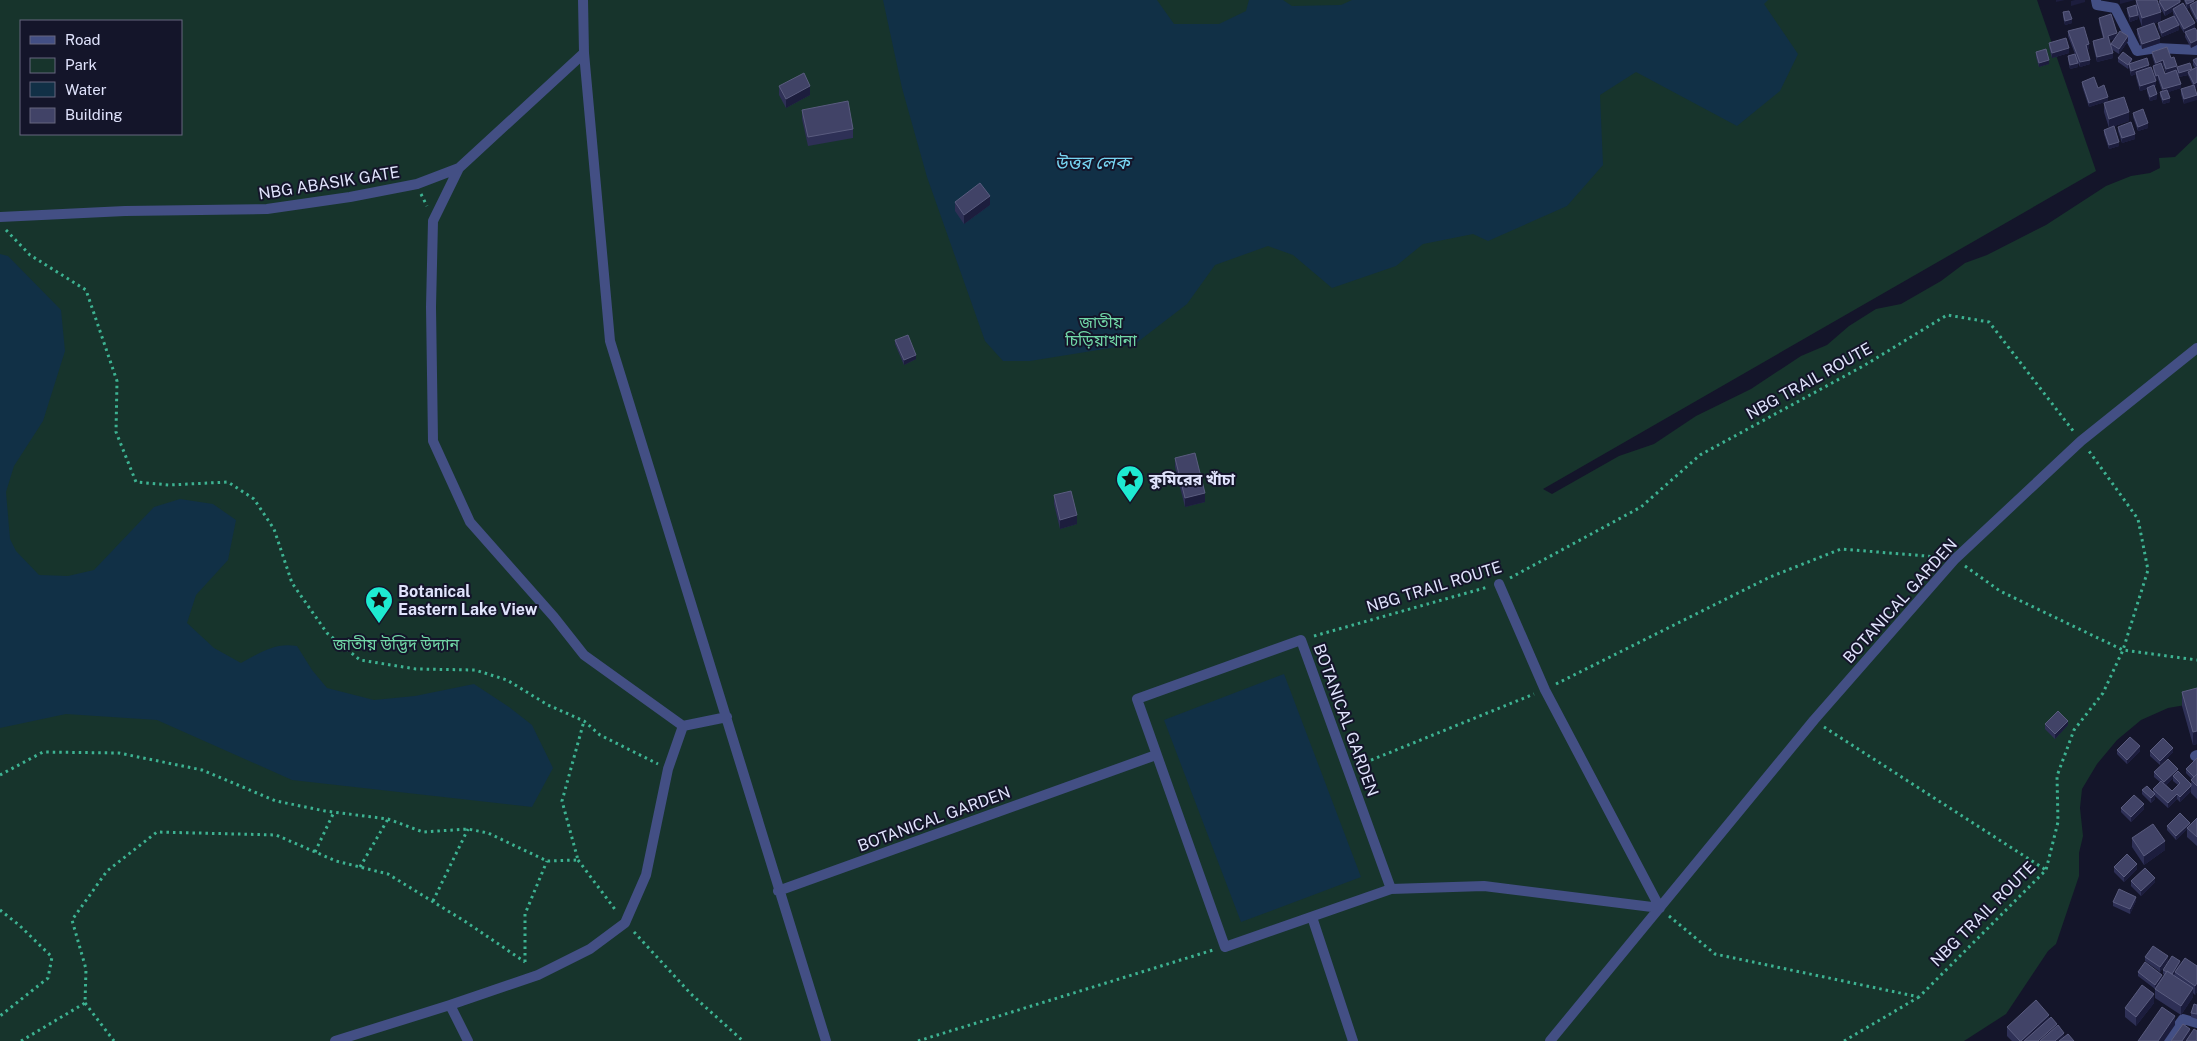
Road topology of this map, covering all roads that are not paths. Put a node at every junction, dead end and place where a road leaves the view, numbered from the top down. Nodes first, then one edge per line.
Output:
1 (583, 0) edge
2 (2096, 0) edge
3 (2197, 50) edge
4 (584, 53) junction
5 (459, 168) junction
6 (0, 217) edge
7 (2197, 348) edge
8 (1499, 584) road end
9 (727, 717) junction
10 (683, 726) junction
11 (1156, 755) junction
12 (1391, 890) junction
13 (778, 891) junction
14 (1660, 908) junction
15 (1312, 916) junction
16 (450, 1005) junction
17 (2197, 1023) edge
18 (335, 1041) edge
19 (468, 1041) edge
20 (826, 1041) edge
21 (1353, 1041) edge
22 (1550, 1041) edge
23 (2167, 1041) edge

1 - 4 street
2 - 3 street
4 - 5 street, NBG ABASIK GATE
4 - 9 street
5 - 6 street, NBG ABASIK GATE
5 - 10 street
7 - 14 street, BOTANICAL GARDEN
8 - 14 street
9 - 10 street
9 - 13 street
10 - 16 street
11 - 12 street, BOTANICAL GARDEN
11 - 13 street, BOTANICAL GARDEN
11 - 15 street, BOTANICAL GARDEN
12 - 14 street
12 - 15 street
13 - 20 street
14 - 22 street, BOTANICAL GARDEN
15 - 21 street
16 - 18 street
16 - 19 street
17 - 23 street

